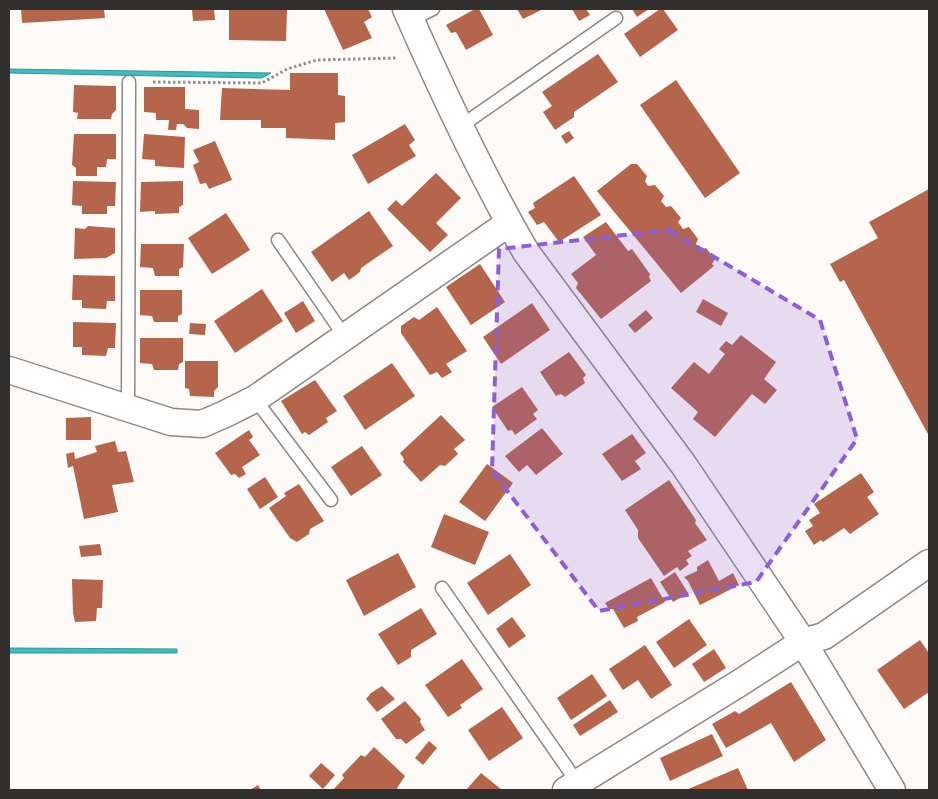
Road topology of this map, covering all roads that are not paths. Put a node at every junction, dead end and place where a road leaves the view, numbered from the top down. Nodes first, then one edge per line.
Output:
1 (417, 12) edge
2 (616, 18) dead end
3 (130, 82) road end
4 (461, 126) junction
5 (510, 223) junction
6 (278, 240) dead end
7 (345, 337) junction
8 (9, 370) edge
9 (255, 399) junction
10 (128, 409) junction
11 (331, 500) dead end
12 (929, 563) edge
13 (442, 588) dead end
14 (803, 642) junction
15 (571, 786) edge
16 (892, 790) edge

1 - 4 street
2 - 4 lane
3 - 10 lane
4 - 5 street
5 - 7 street
5 - 14 street
6 - 7 lane
7 - 9 street
8 - 10 street
9 - 10 street
9 - 11 lane
12 - 14 street
13 - 15 lane
14 - 15 street
14 - 16 street

